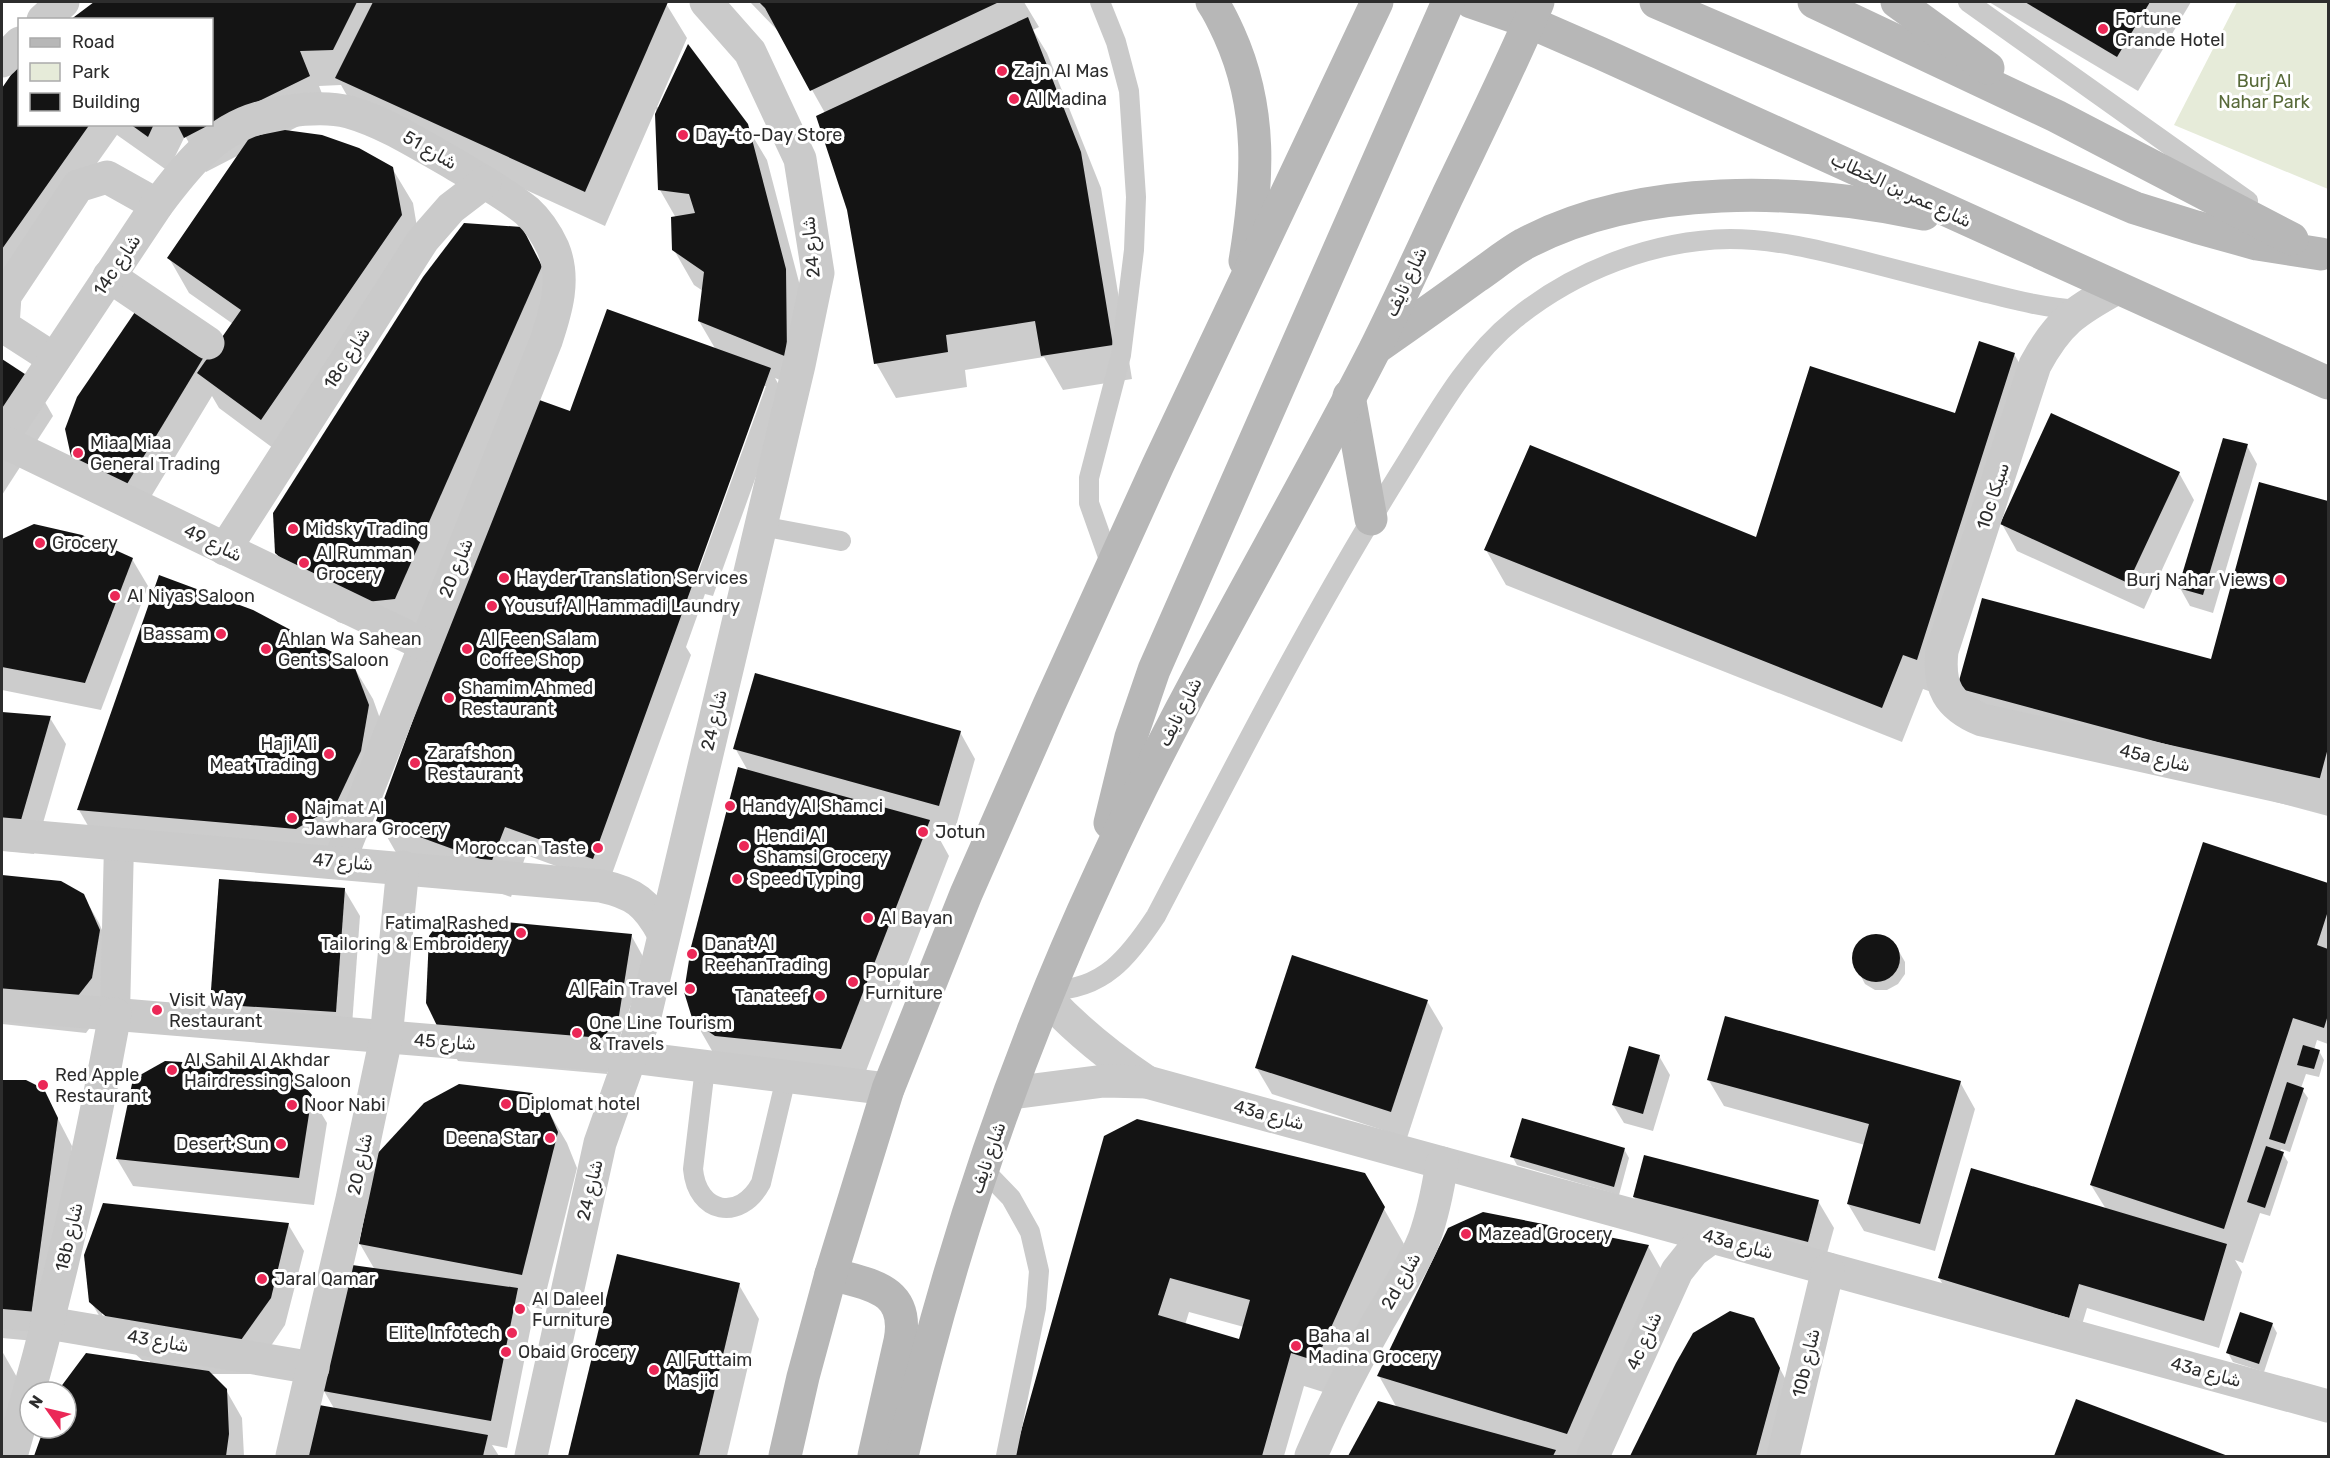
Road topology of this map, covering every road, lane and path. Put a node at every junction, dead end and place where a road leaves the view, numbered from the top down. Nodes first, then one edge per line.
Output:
1 (63, 2) edge
2 (706, 2) edge
3 (1100, 2) edge
4 (1212, 2) edge
5 (1377, 2) edge
6 (1448, 2) edge
7 (1471, 2) edge
8 (1656, 2) edge
9 (1814, 2) edge
10 (1897, 2) edge
11 (1968, 2) edge
12 (1534, 12) edge
13 (45, 18) edge
14 (18, 45) edge
15 (2, 61) edge
16 (2056, 116) junction
17 (257, 118) joint
18 (485, 182) junction
19 (157, 205) junction
20 (1976, 225) junction
21 (2325, 256) edge
22 (559, 270) joint
23 (109, 276) junction
24 (2117, 288) junction
25 (1240, 294) junction
26 (2078, 310) junction
27 (208, 343) dead end
28 (1374, 349) junction
29 (54, 359) junction
30 (2328, 383) edge
31 (1349, 396) junction
32 (2, 440) edge
33 (1371, 519) junction
34 (761, 526) junction
35 (841, 541) dead end
36 (225, 549) junction
37 (1112, 568) junction
38 (425, 645) junction
39 (1982, 720) joint
40 (2328, 797) edge
41 (2, 834) edge
42 (119, 844) junction
43 (339, 862) junction
44 (403, 867) junction
45 (1099, 875) junction
46 (663, 933) junction
47 (1049, 994) junction
48 (2, 1005) edge
49 (115, 1014) junction
50 (386, 1038) junction
51 (631, 1057) junction
52 (705, 1068) junction
53 (786, 1078) junction
54 (1147, 1082) junction
55 (888, 1089) junction
56 (1011, 1093) junction
57 (1442, 1163) junction
58 (984, 1170) junction
59 (1712, 1237) junction
60 (1828, 1269) junction
61 (831, 1274) junction
62 (2, 1319) edge
63 (48, 1323) junction
64 (313, 1368) junction
65 (2328, 1406) edge
66 (12, 1456) edge
67 (292, 1456) edge
68 (531, 1456) edge
69 (785, 1456) edge
70 (874, 1456) edge
71 (902, 1456) edge
72 (1006, 1456) edge
73 (1311, 1456) edge
74 (1593, 1456) edge
75 (1783, 1456) edge

1 - 13 street
2 - 34 street, شارع 24
3 - 37 lane
4 - 25 main road
5 - 25 main road
6 - 45 main road
7 - 12 main road, شارع عمر بن الخطاب
8 - 21 main road
9 - 16 main road
10 - 16 main road
11 - 21 lane
12 - 20 main road, شارع عمر بن الخطاب
12 - 28 main road, شارع نايف
14 - 15 street
16 - 21 main road
17 - 18 street, شارع 51
17 - 19 street, 14c شارع
18 - 22 street, شارع 51
18 - 36 street, 18c شارع
19 - 23 street, 14c شارع
19 - 29 street
20 - 24 main road, شارع عمر بن الخطاب
20 - 28 main road
22 - 38 street, شارع 20
23 - 27 street
23 - 29 street, 14c شارع
24 - 26 street, 10c سيكا
24 - 30 main road, شارع عمر بن الخطاب
25 - 37 main road
26 - 33 lane
26 - 39 street, 10c سيكا
28 - 31 main road, شارع نايف
29 - 32 street, 14c شارع
31 - 33 main road
31 - 45 main road, شارع نايف
32 - 36 street, شارع 49
33 - 47 lane
34 - 35 lane
34 - 46 street, شارع 24
36 - 38 street, شارع 49
37 - 55 main road
38 - 43 street, شارع 20
39 - 40 street, 45a شارع
41 - 42 street, شارع 47
42 - 43 street, شارع 47
42 - 49 street
43 - 44 street, شارع 47
44 - 46 street, شارع 47
44 - 50 street, شارع 20
45 - 47 main road, شارع نايف
46 - 51 street, شارع 24
47 - 54 street, 43a شارع
47 - 56 main road, شارع نايف
48 - 49 street, شارع 45
49 - 50 street, شارع 45
49 - 63 street, 18b شارع
50 - 51 street, شارع 45
50 - 64 street, شارع 20
51 - 52 street, شارع 45
51 - 68 street, شارع 24
52 - 53 street, شارع 45
52 - 53 lane
53 - 55 street, شارع 45
54 - 56 street, 43a شارع
54 - 57 street, 43a شارع
55 - 61 main road
56 - 58 main road, شارع نايف
57 - 59 street, 43a شارع
57 - 73 street, 2d شارع
58 - 71 main road, شارع نايف
58 - 72 lane
59 - 60 street, 43a شارع
59 - 74 street, 4c شارع
60 - 65 street, 43a شارع
60 - 75 street, 10b شارع
61 - 69 main road
61 - 70 main road
62 - 63 lane, شارع 43
63 - 64 street, شارع 43
63 - 66 street, 18b شارع
64 - 67 street, شارع 20

